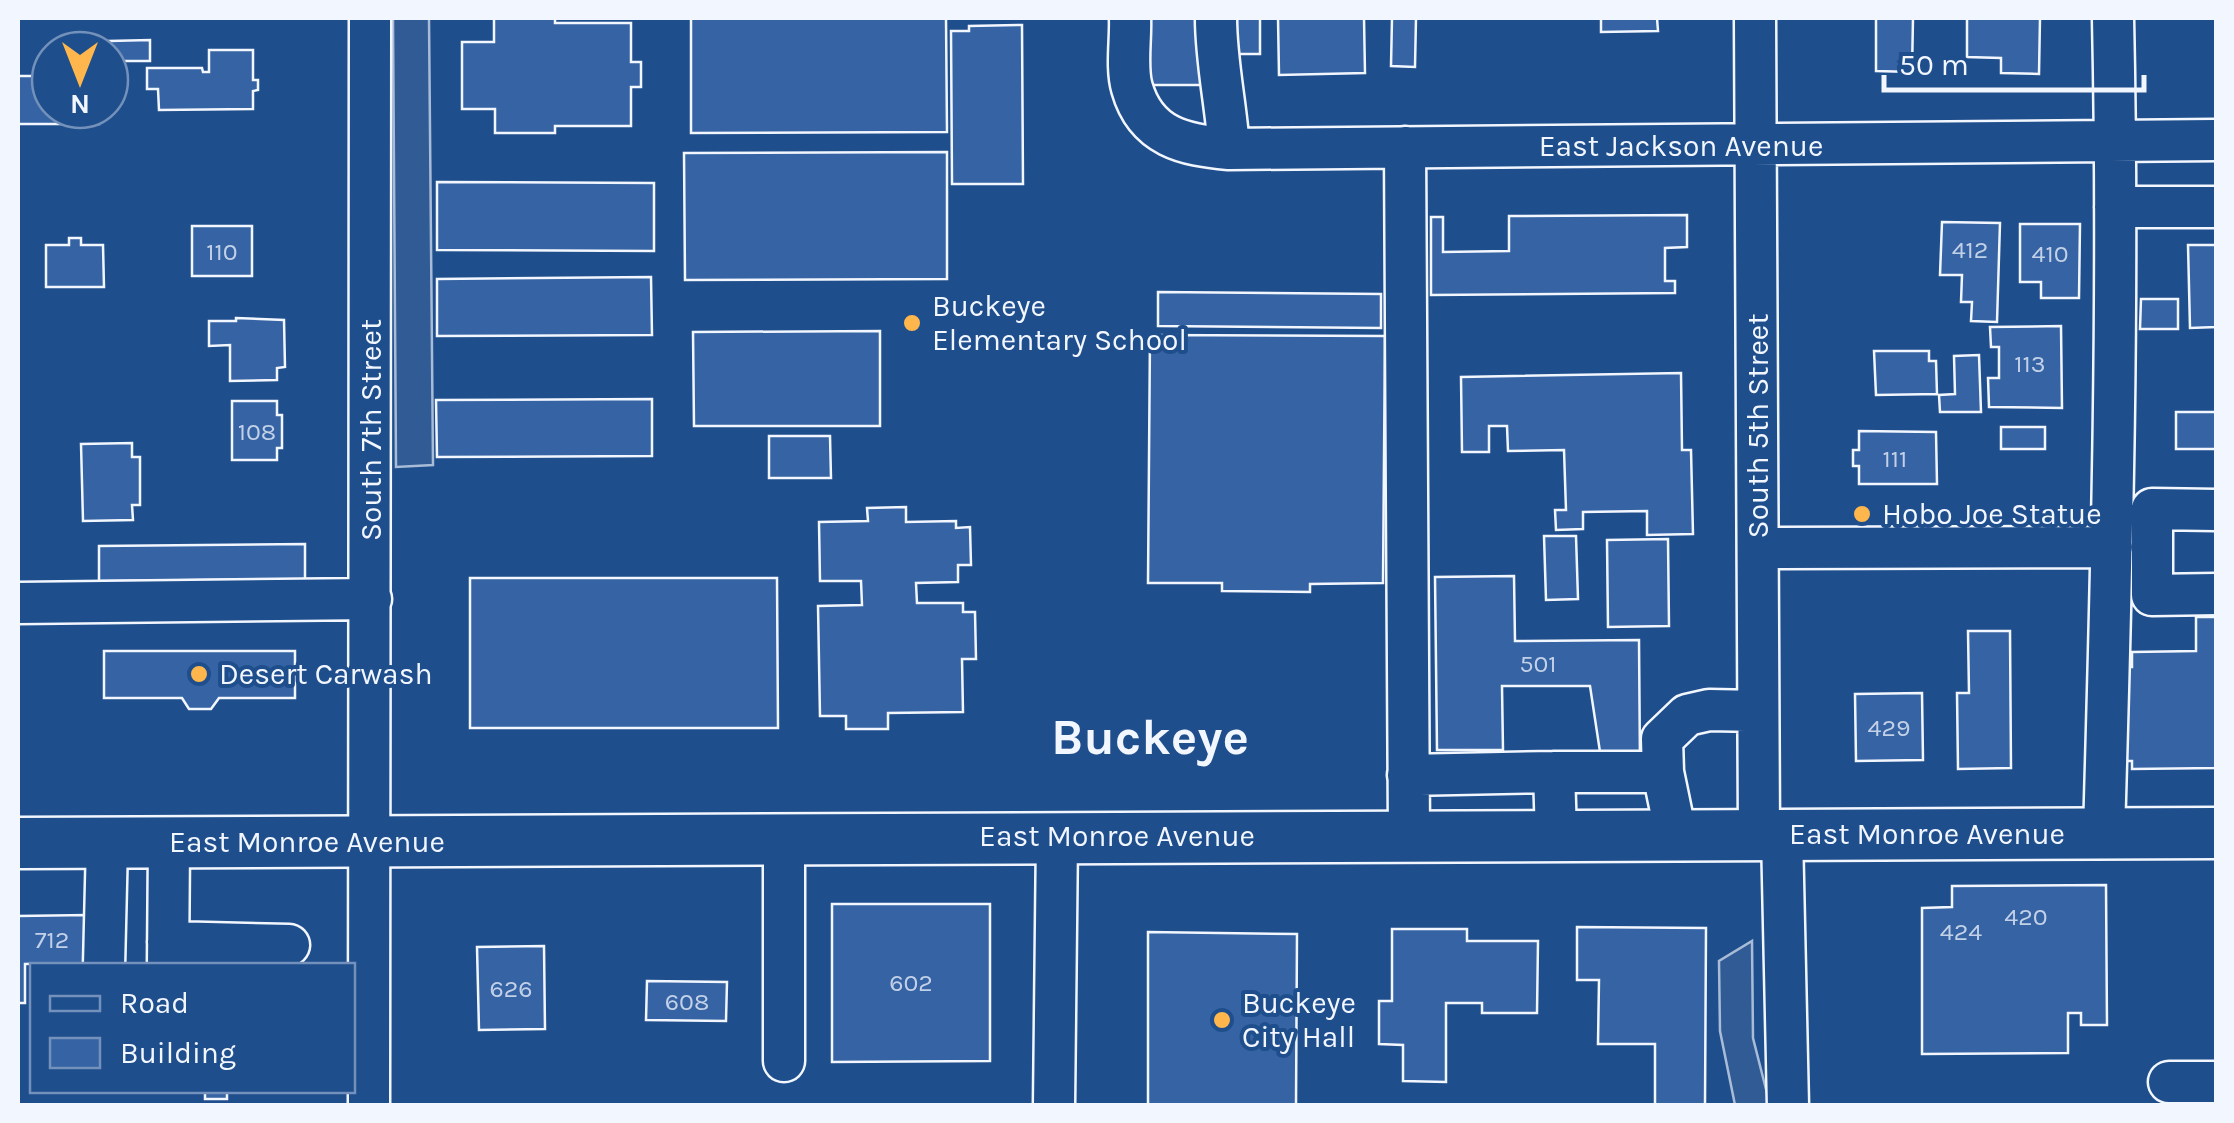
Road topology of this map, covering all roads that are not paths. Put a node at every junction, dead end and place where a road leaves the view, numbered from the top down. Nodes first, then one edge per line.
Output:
1 (370, 18) edge
2 (1130, 18) edge
3 (1216, 18) edge
4 (1755, 18) edge
5 (2113, 18) edge
6 (2216, 140) edge
7 (2116, 142) junction
8 (1405, 146) junction
9 (1756, 146) junction
10 (1229, 149) junction
11 (2115, 206) junction
12 (2216, 207) edge
13 (2216, 510) edge
14 (2152, 542) junction
15 (2112, 545) junction
16 (1758, 548) junction
17 (2216, 594) edge
18 (371, 599) junction
19 (18, 602) edge
20 (1758, 711) junction
21 (1554, 772) junction
22 (1663, 772) junction
23 (1408, 775) junction
24 (2104, 833) junction
25 (2216, 833) edge
26 (1409, 834) junction
27 (1676, 834) junction
28 (1771, 834) junction
29 (1556, 835) junction
30 (1057, 836) junction
31 (784, 839) junction
32 (18, 842) edge
33 (107, 842) junction
34 (169, 842) junction
35 (371, 842) junction
36 (288, 945) dead end
37 (168, 954) edge
38 (104, 963) edge
39 (784, 1061) dead end
40 (2169, 1082) dead end
41 (2216, 1082) edge
42 (369, 1106) edge
43 (1054, 1106) edge
44 (1788, 1106) edge

1 - 18 street, South 7th Street
2 - 10 street, East Jackson Avenue
3 - 10 street
4 - 9 street, South 5th Street
5 - 7 street
6 - 7 street, East Jackson Avenue
7 - 9 street, East Jackson Avenue
7 - 11 street
8 - 9 street, East Jackson Avenue
8 - 10 street, East Jackson Avenue
8 - 23 street
9 - 16 street, South 5th Street
11 - 12 street
11 - 15 street
13 - 14 street
14 - 15 street
14 - 17 street
15 - 16 street
15 - 24 street
16 - 20 street, South 5th Street
18 - 19 street
18 - 35 street, South 7th Street
20 - 22 street
20 - 28 street, South 5th Street
21 - 22 street
21 - 23 street
21 - 29 street
22 - 27 street
23 - 26 street
24 - 25 main road, East Monroe Avenue
24 - 28 main road, East Monroe Avenue
26 - 29 main road, East Monroe Avenue
26 - 30 main road, East Monroe Avenue
27 - 28 main road, East Monroe Avenue
27 - 29 main road, East Monroe Avenue
28 - 44 street, South 5th Street
30 - 31 main road, East Monroe Avenue
30 - 43 street
31 - 35 main road, East Monroe Avenue
31 - 39 street
32 - 33 main road, East Monroe Avenue
33 - 34 main road, East Monroe Avenue
33 - 38 street
34 - 35 main road, East Monroe Avenue
34 - 37 street
35 - 42 street, South 7th Street
36 - 37 street
40 - 41 street

